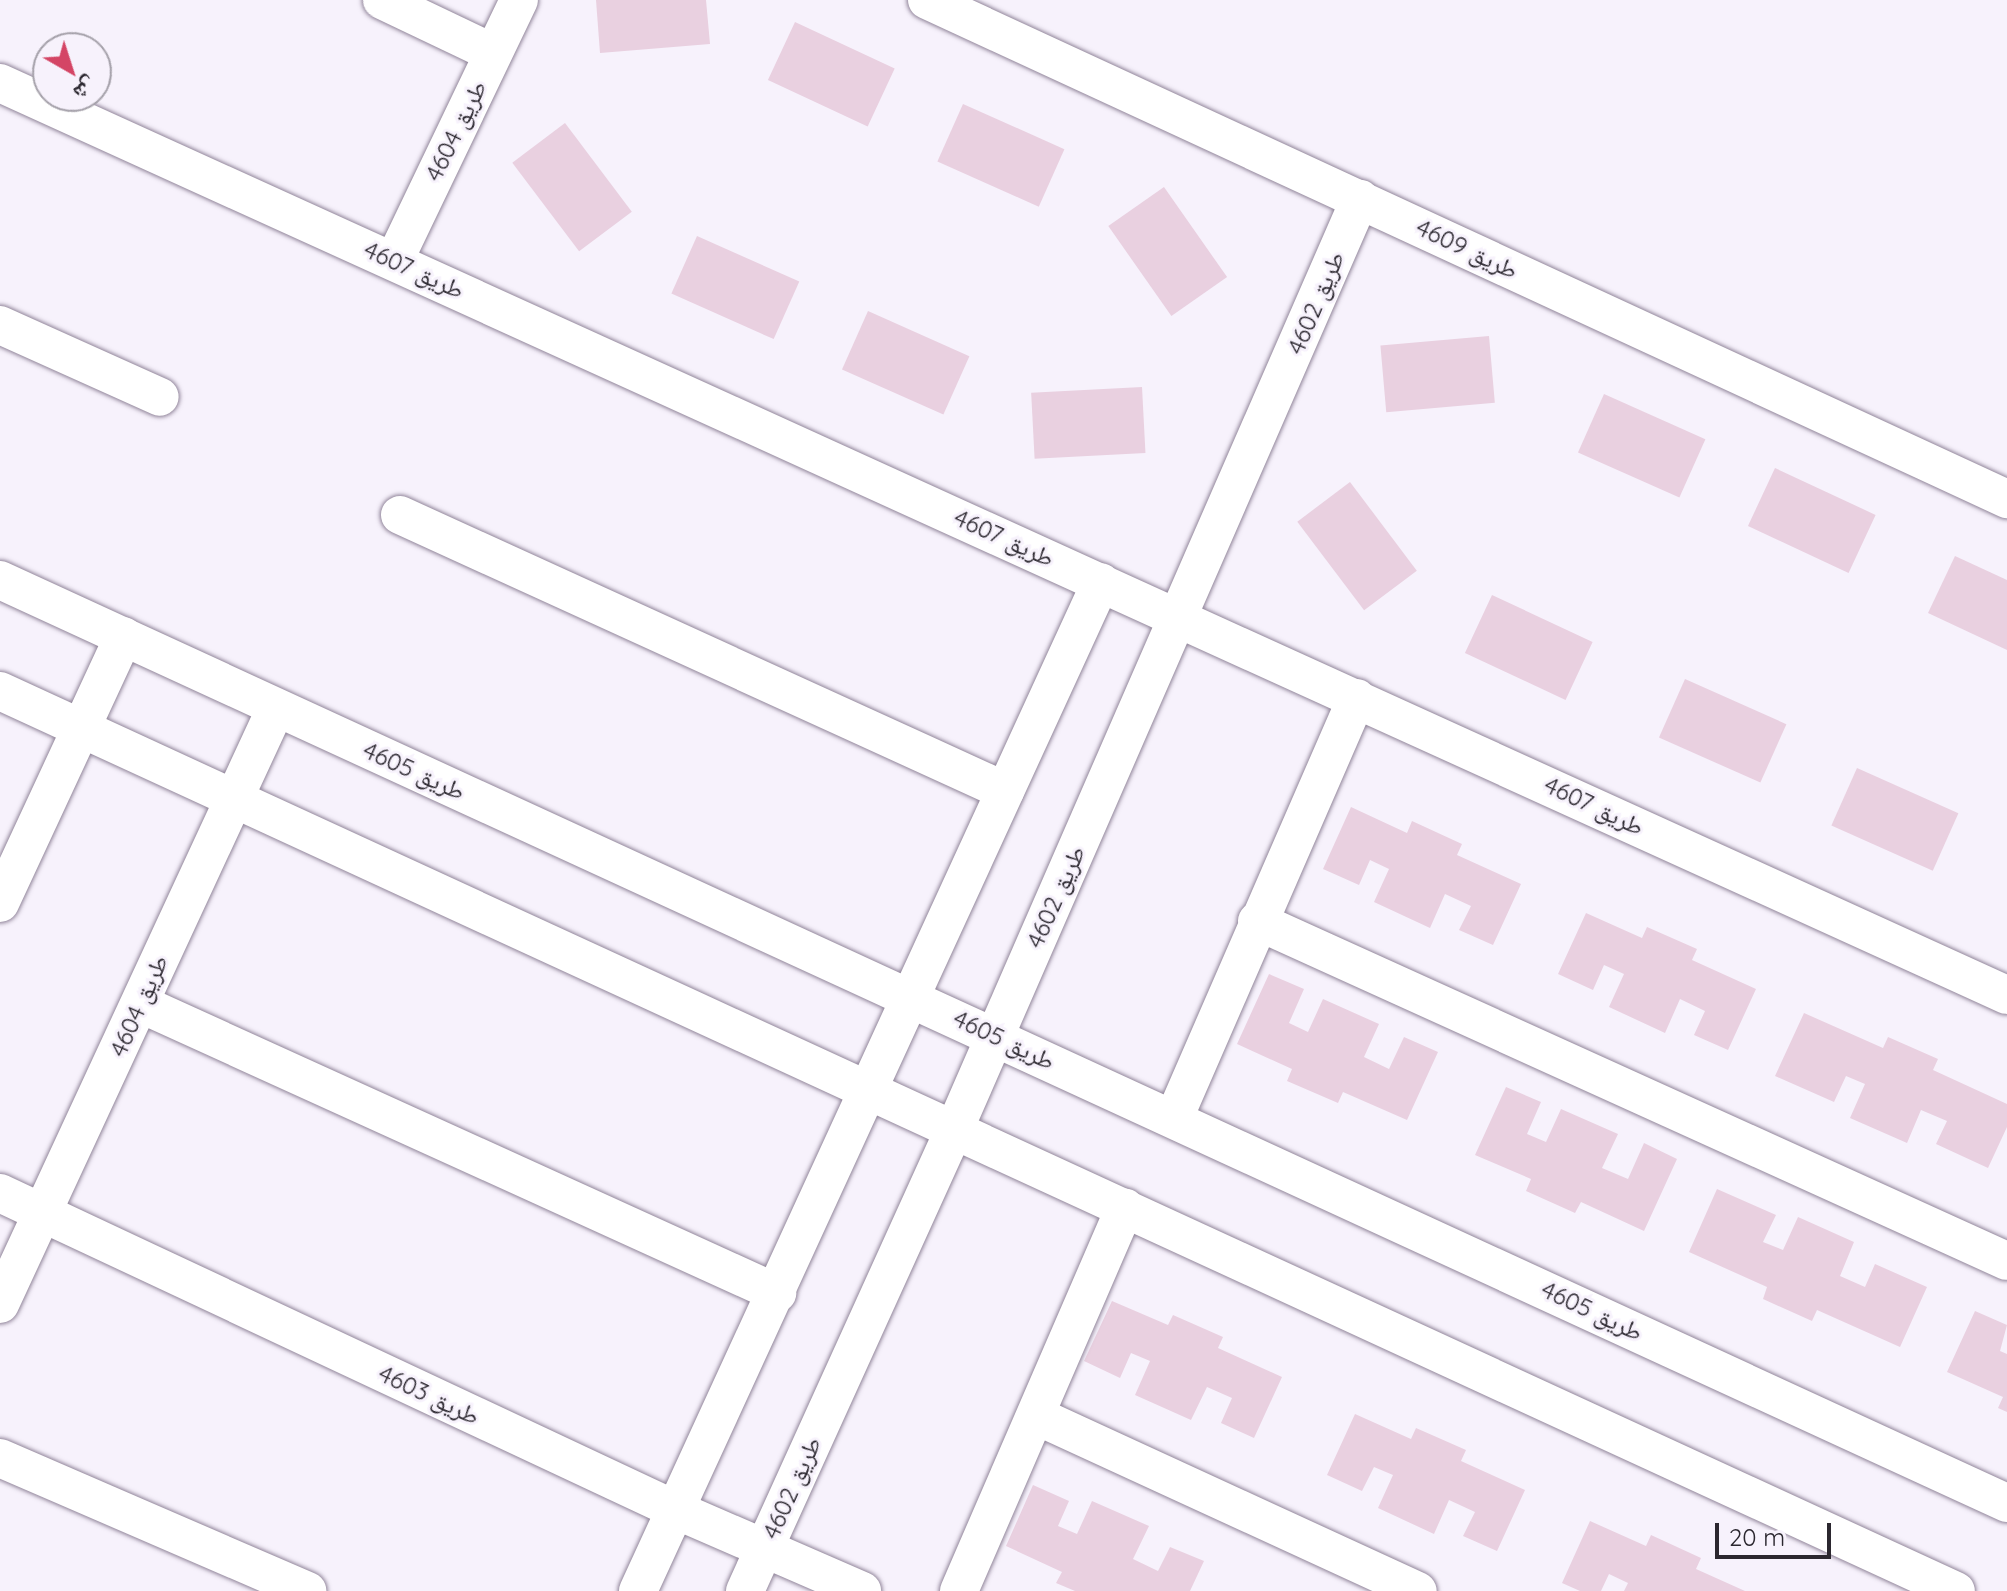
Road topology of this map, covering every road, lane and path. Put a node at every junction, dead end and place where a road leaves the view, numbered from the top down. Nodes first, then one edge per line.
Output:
1 (382, 0) edge
2 (519, 0) edge
3 (927, 0) edge
4 (493, 53) junction
5 (0, 83) edge
6 (1360, 199) junction
7 (394, 261) junction
8 (0, 325) edge
9 (160, 397) dead end
10 (2007, 499) edge
11 (400, 515) dead end
12 (0, 580) edge
13 (1101, 582) junction
14 (1179, 618) junction
15 (124, 636) junction
16 (0, 691) edge
17 (1357, 698) junction
18 (276, 708) junction
19 (79, 727) junction
20 (1005, 791) junction
21 (231, 798) junction
22 (0, 903) edge
23 (1257, 921) junction
24 (2007, 995) edge
25 (911, 997) junction
26 (141, 1004) junction
27 (995, 1036) junction
28 (870, 1089) junction
29 (1174, 1118) junction
30 (954, 1130) junction
31 (0, 1193) edge
32 (1125, 1207) junction
33 (41, 1214) junction
34 (2007, 1261) edge
35 (777, 1293) junction
36 (0, 1304) edge
37 (1037, 1416) junction
38 (0, 1458) edge
39 (2007, 1503) edge
40 (676, 1510) junction
41 (765, 1547) junction
42 (308, 1591) edge
43 (638, 1591) edge
44 (745, 1591) edge
45 (862, 1591) edge
46 (959, 1591) edge
47 (1418, 1591) edge
48 (1956, 1591) edge

1 - 4 street
2 - 4 street, طريق 4604
3 - 6 street, طريق 4609
4 - 7 street, طريق 4604
5 - 7 street, طريق 4607
6 - 10 street, طريق 4609
6 - 14 street, طريق 4602
7 - 13 street, طريق 4607
8 - 9 street
11 - 20 street
12 - 15 street, طريق 4605
13 - 14 street, طريق 4607
13 - 20 street
14 - 17 street, طريق 4607
14 - 27 street, طريق 4602
15 - 18 street, طريق 4605
15 - 19 street
16 - 19 street
17 - 23 street
17 - 24 street, طريق 4607
18 - 21 street, طريق 4604
18 - 25 street, طريق 4605
19 - 21 street
19 - 22 street
20 - 25 street
21 - 26 street, طريق 4604
21 - 28 street
23 - 29 street
23 - 34 street
25 - 27 street, طريق 4605
25 - 28 street
26 - 33 street, طريق 4604
26 - 35 street
27 - 29 street, طريق 4605
27 - 30 street, طريق 4602
28 - 30 street
28 - 35 street
29 - 39 street, طريق 4605
30 - 32 street
30 - 41 street, طريق 4602
31 - 33 street, طريق 4603
32 - 37 street
32 - 48 street
33 - 36 street, طريق 4604
33 - 40 street, طريق 4603
35 - 40 street
37 - 46 street
37 - 47 street
38 - 42 street
40 - 41 street, طريق 4603
40 - 43 street
41 - 44 street, طريق 4602
41 - 45 street, طريق 4603

